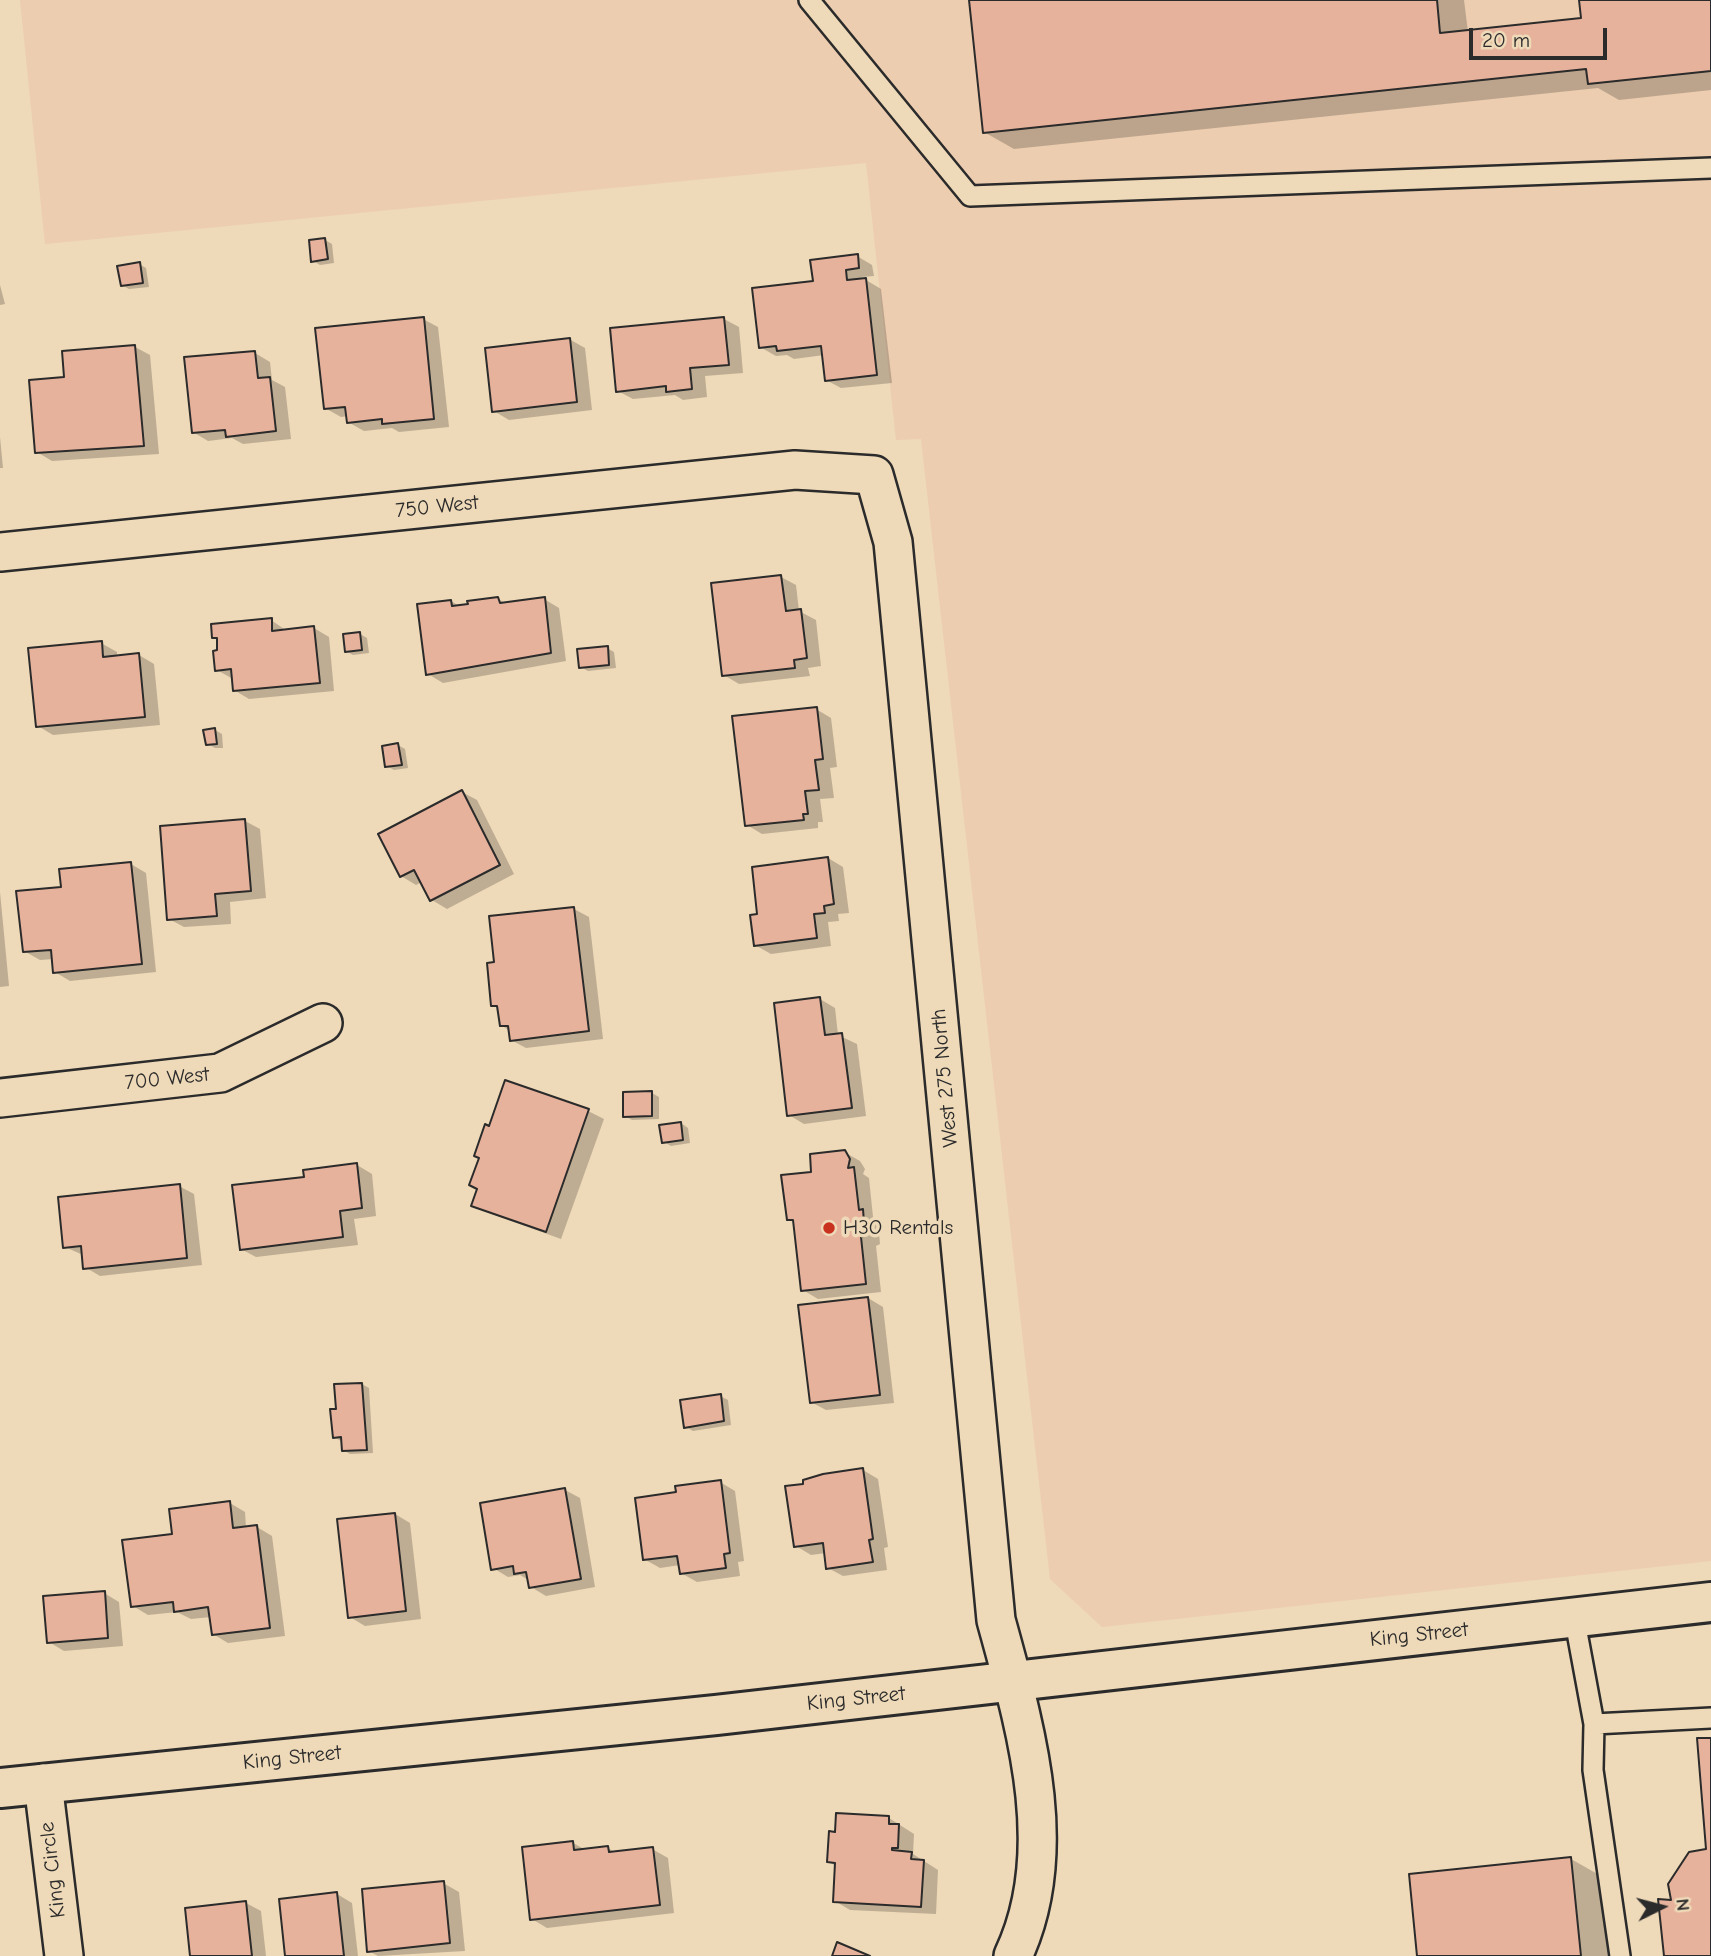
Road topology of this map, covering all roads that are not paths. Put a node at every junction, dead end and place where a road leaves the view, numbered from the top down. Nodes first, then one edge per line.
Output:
1 (809, 0) edge
2 (1711, 169) edge
3 (874, 475) joint
4 (0, 552) edge
5 (323, 1023) dead end
6 (0, 1098) edge
7 (1711, 1602) edge
8 (1574, 1616) junction
9 (1014, 1681) junction
10 (1711, 1718) edge
11 (1594, 1724) junction
12 (43, 1783) junction
13 (0, 1788) edge
14 (64, 1956) edge
15 (1013, 1956) edge
16 (1620, 1956) edge

1 - 2 lane
3 - 4 street, 750 West
3 - 9 street, West 275 North
5 - 6 street, 700 West
7 - 8 street, King Street
8 - 9 street, King Street
8 - 11 lane
9 - 12 street, King Street
9 - 15 street, West 275 North
10 - 11 lane
11 - 16 lane
12 - 13 street, King Street
12 - 14 street, King Circle

